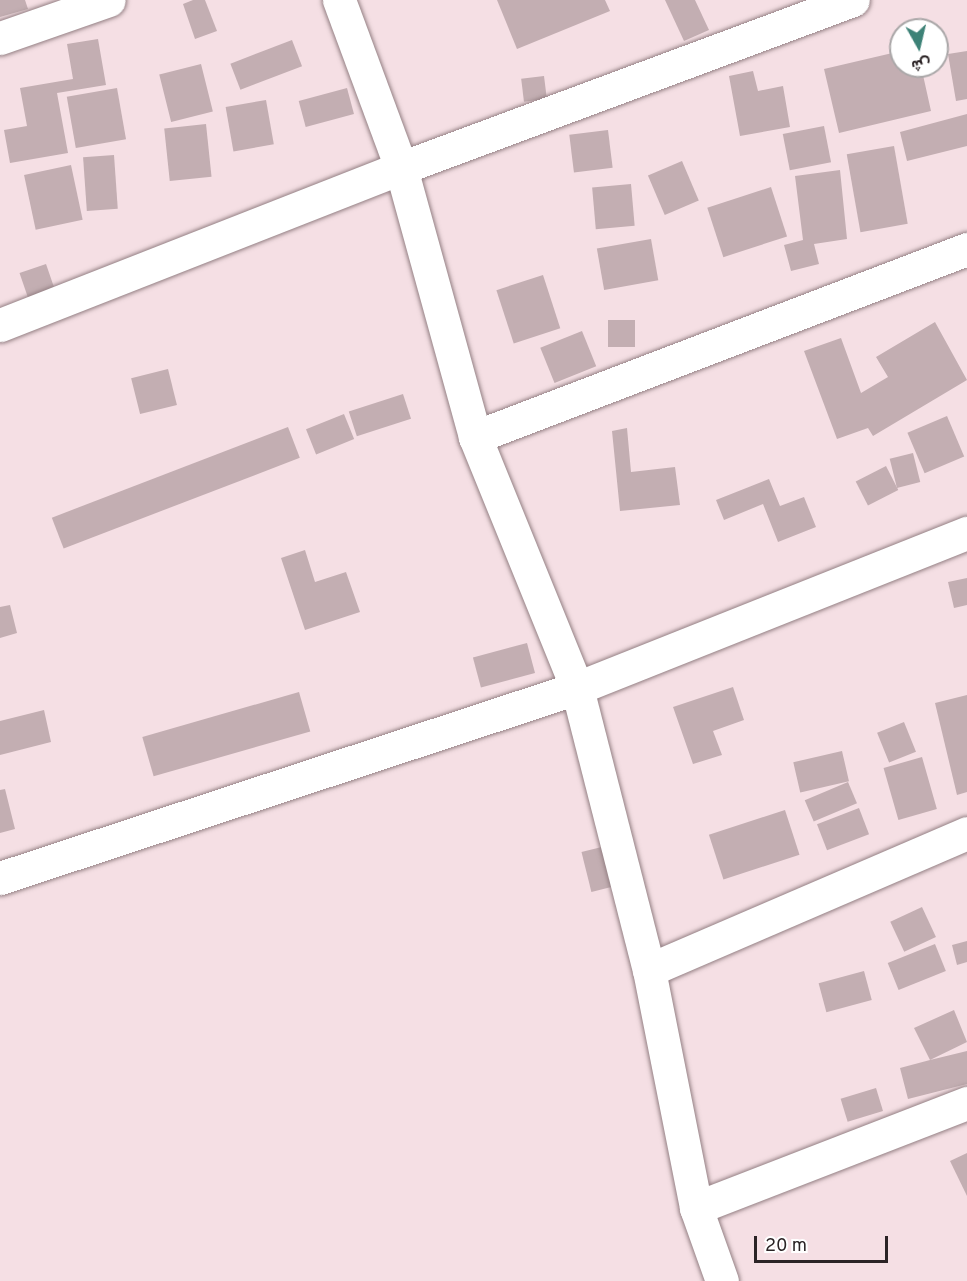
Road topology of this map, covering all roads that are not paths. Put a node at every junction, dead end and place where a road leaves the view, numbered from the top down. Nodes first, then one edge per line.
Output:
1 (109, 0) edge
2 (339, 0) edge
3 (853, 0) edge
4 (0, 38) edge
5 (401, 168) junction
6 (967, 249) edge
7 (0, 325) edge
8 (475, 437) junction
9 (967, 533) edge
10 (578, 688) junction
11 (967, 833) edge
12 (0, 878) edge
13 (648, 970) junction
14 (967, 1103) edge
15 (696, 1208) junction
16 (722, 1281) edge

1 - 4 street
2 - 5 street
3 - 5 street
5 - 7 street
5 - 8 street
6 - 8 street
8 - 10 street
9 - 10 street
10 - 12 street
10 - 13 street
11 - 13 street
13 - 15 street
14 - 15 street
15 - 16 street

